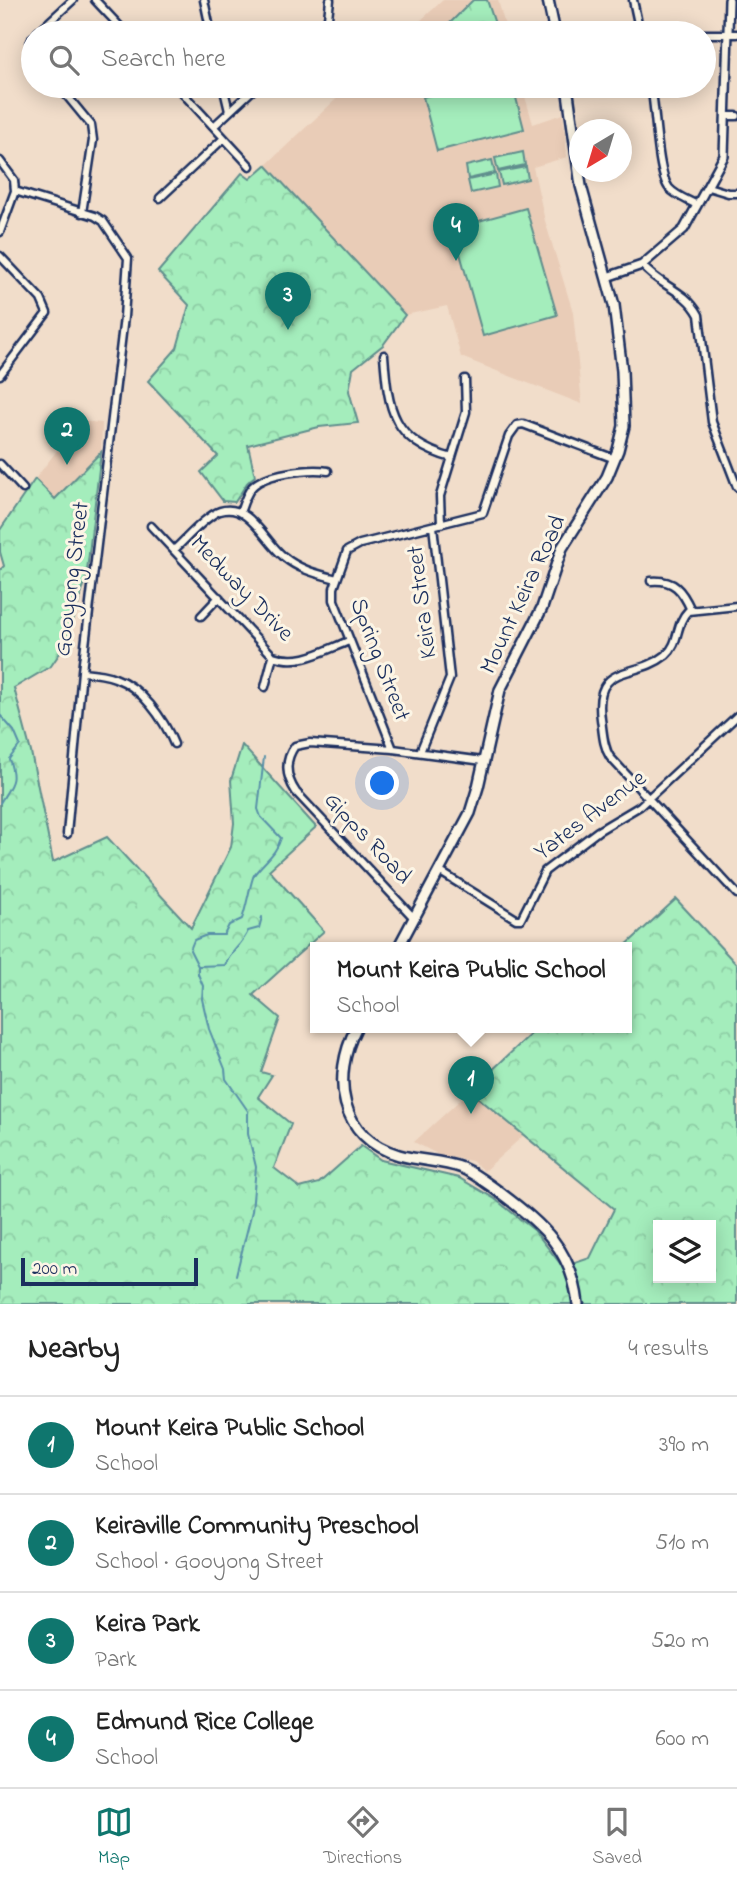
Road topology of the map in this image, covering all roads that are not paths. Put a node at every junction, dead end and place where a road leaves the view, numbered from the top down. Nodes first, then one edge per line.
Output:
1 (73, 0) edge
2 (95, 0) edge
3 (204, 0) edge
4 (330, 0) edge
5 (548, 0) edge
6 (633, 0) edge
7 (729, 0) edge
8 (50, 21) edge
9 (115, 21) edge
10 (209, 21) edge
11 (326, 21) edge
12 (552, 21) edge
13 (637, 21) edge
14 (716, 34) edge
15 (727, 34) junction
16 (737, 34) edge
17 (69, 98) edge
18 (187, 98) edge
19 (226, 98) edge
20 (244, 98) edge
21 (569, 98) edge
22 (653, 98) edge
23 (229, 111) junction
24 (726, 116) junction
25 (737, 116) edge
26 (214, 126) junction
27 (224, 138) junction
28 (0, 161) edge
29 (250, 166) dead end
30 (708, 187) junction
31 (15, 191) junction
32 (737, 193) edge
33 (160, 198) dead end
34 (697, 205) junction
35 (82, 213) junction
36 (0, 232) edge
37 (0, 256) edge
38 (642, 265) junction
39 (607, 277) junction
40 (384, 355) dead end
41 (0, 375) edge
42 (465, 379) dead end
43 (452, 458) junction
44 (615, 459) junction
45 (0, 464) edge
46 (328, 471) dead end
47 (737, 487) edge
48 (23, 489) dead end
49 (240, 513) junction
50 (437, 525) junction
51 (151, 526) dead end
52 (175, 550) junction
53 (337, 579) junction
54 (651, 581) dead end
55 (219, 597) junction
56 (737, 606) edge
57 (691, 610) junction
58 (201, 616) dead end
59 (349, 641) junction
60 (273, 656) junction
61 (82, 672) junction
62 (265, 687) dead end
63 (737, 716) edge
64 (174, 744) dead end
65 (393, 749) junction
66 (420, 752) junction
67 (483, 761) junction
68 (649, 799) junction
69 (67, 834) dead end
70 (439, 871) junction
71 (737, 894) edge
72 (414, 918) junction
73 (401, 942) edge
74 (354, 1033) edge
75 (578, 1304) edge

1 - 8 street
2 - 9 street
3 - 10 street
4 - 11 street
5 - 12 main road
6 - 13 street
7 - 15 street
14 - 15 street
15 - 16 street
15 - 24 street
17 - 35 street
18 - 26 street
19 - 23 street
20 - 23 street
21 - 39 main road, Mount Keira Road
22 - 34 street
23 - 26 street
24 - 25 street
24 - 30 street
26 - 27 street
27 - 29 street
27 - 33 street
28 - 31 street
30 - 32 street
30 - 34 street
31 - 35 street, Gooyong Street
31 - 36 street
34 - 38 street
35 - 61 street, Gooyong Street
37 - 41 street
38 - 39 street
38 - 47 street
39 - 44 main road, Mount Keira Road
40 - 43 street
42 - 43 street, Keira Street
43 - 50 street, Keira Street
44 - 50 street, Spring Street
44 - 67 main road, Mount Keira Road
45 - 48 street
46 - 49 street
49 - 52 street
49 - 53 street
50 - 53 street, Spring Street
50 - 66 street, Keira Street
51 - 52 street, Medway Drive
52 - 55 street, Medway Drive
53 - 59 street, Spring Street
54 - 57 street
55 - 58 street
55 - 60 street, Medway Drive
56 - 57 street
57 - 68 street
59 - 60 street, Medway Drive
59 - 65 street, Spring Street
60 - 62 street
61 - 64 street
61 - 69 street, Gooyong Street
63 - 68 street, Yates Avenue
65 - 66 street
65 - 72 street, Gipps Road
66 - 67 street
67 - 70 main road, Mount Keira Road
68 - 70 street, Yates Avenue
68 - 71 street
70 - 72 main road, Mount Keira Road
72 - 73 main road, Mount Keira Road
74 - 75 main road

